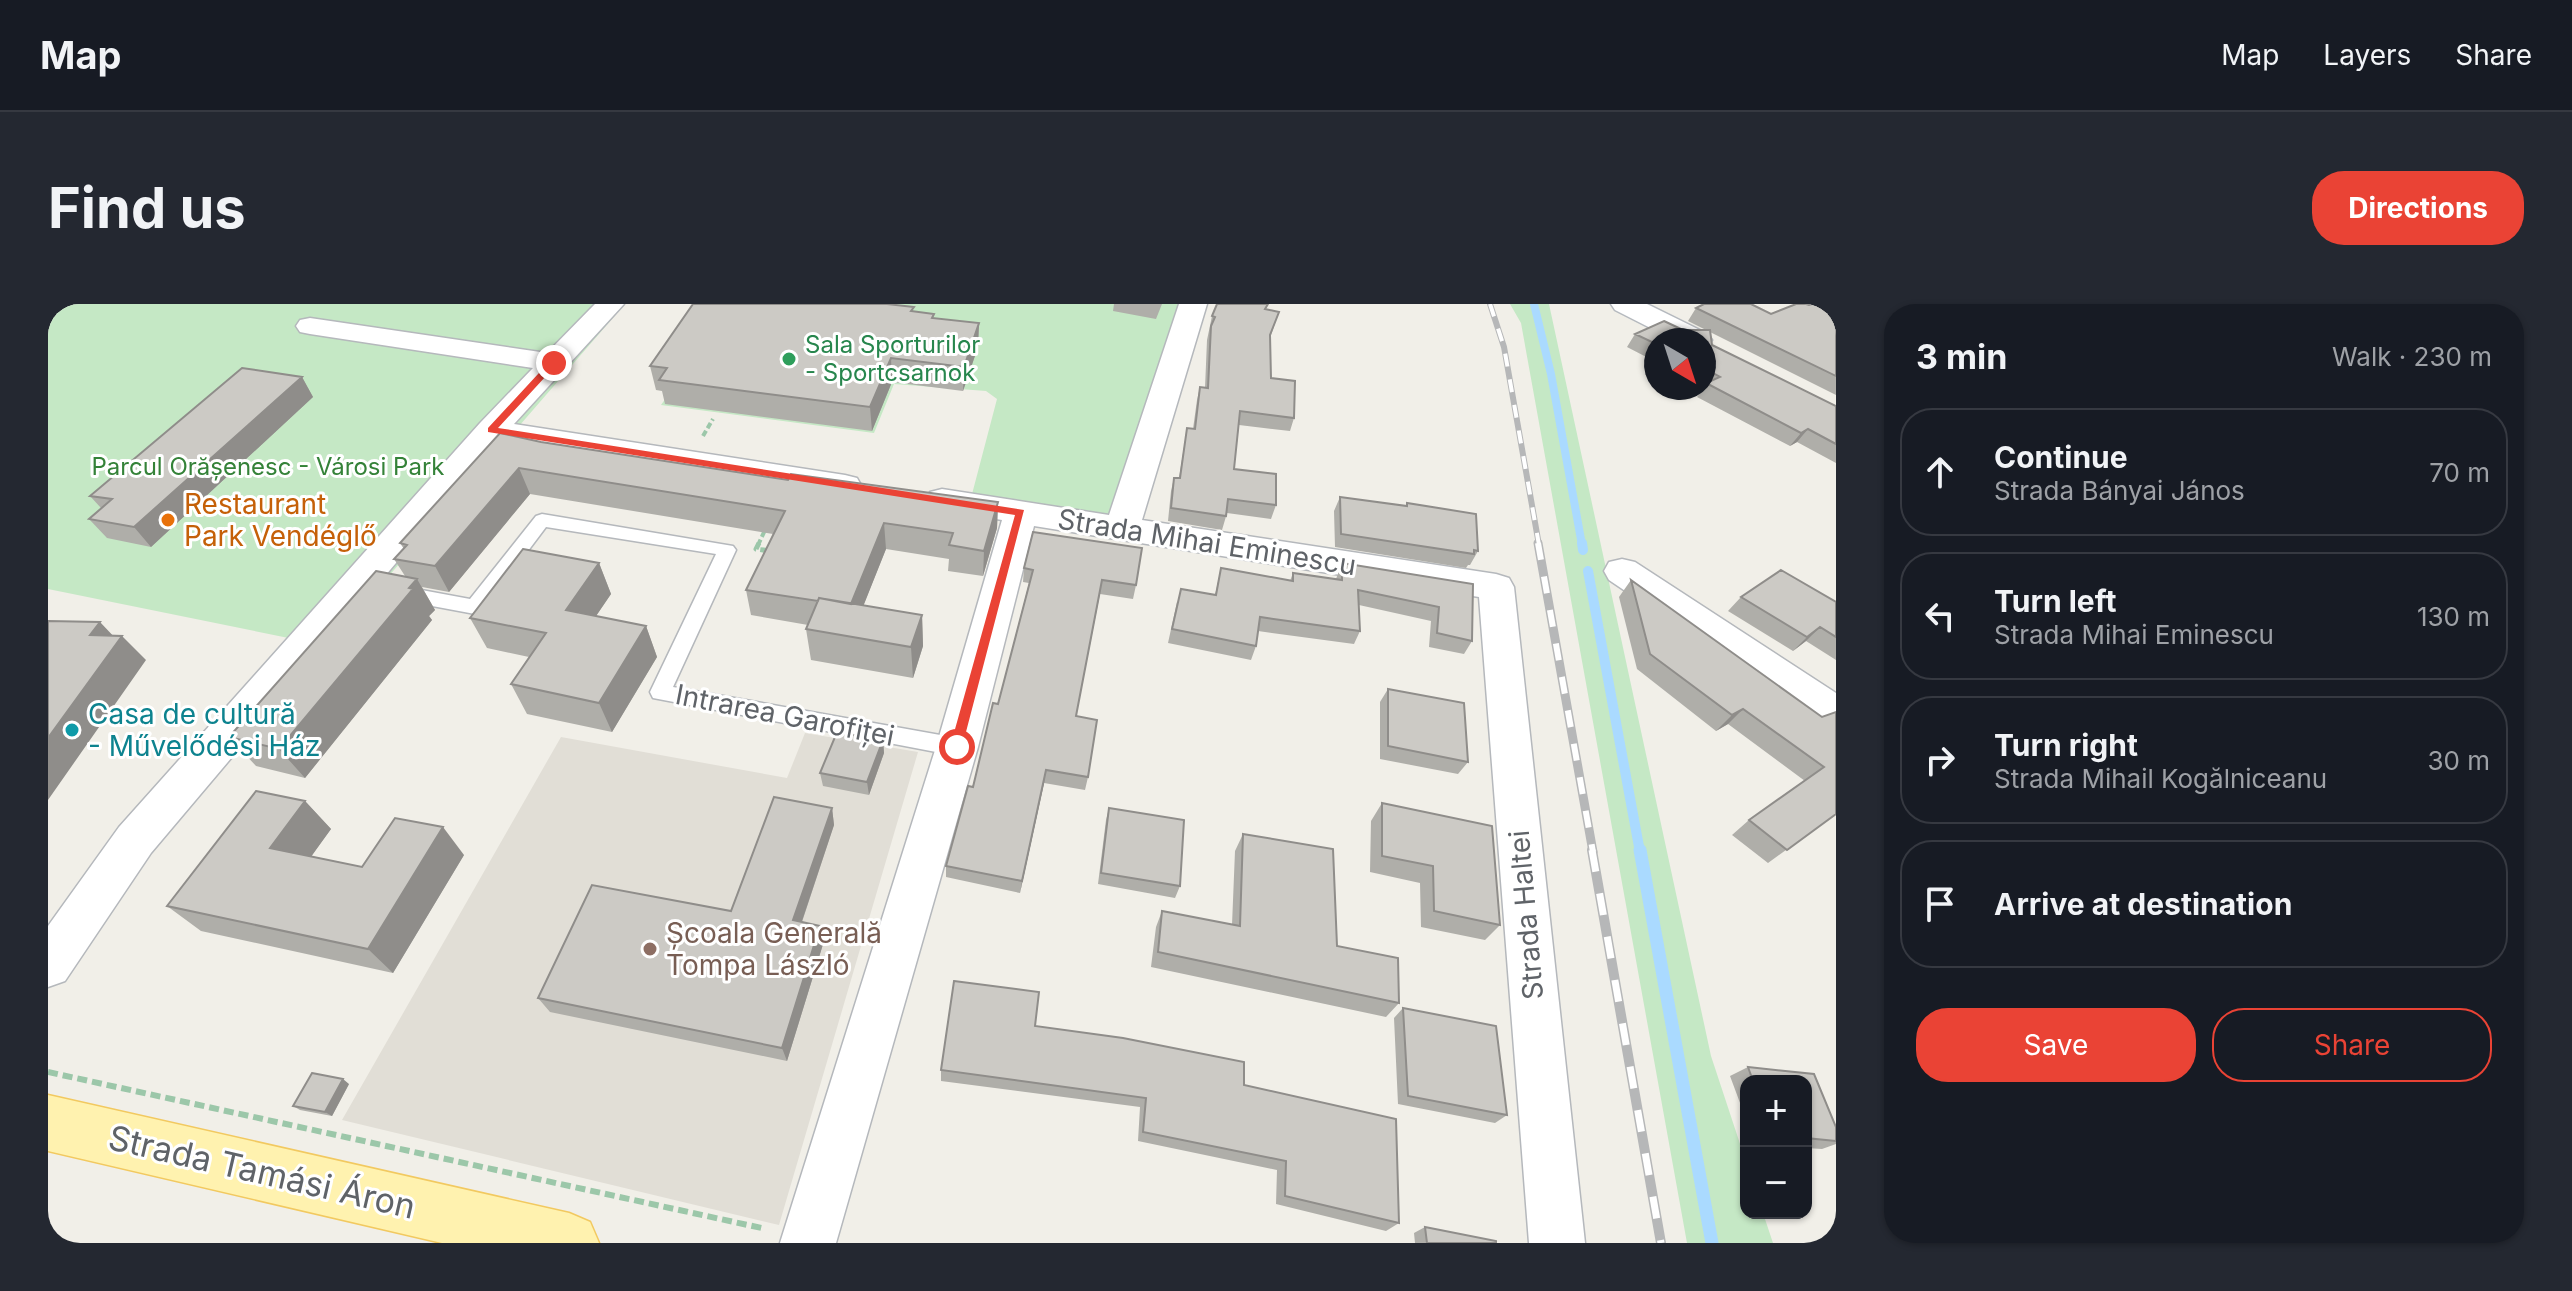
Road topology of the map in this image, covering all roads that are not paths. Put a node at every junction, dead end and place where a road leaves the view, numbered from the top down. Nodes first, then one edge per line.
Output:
1 (610, 304) edge
2 (1193, 304) edge
3 (1625, 304) edge
4 (310, 326) dead end
5 (1672, 328) edge
6 (554, 363) junction
7 (491, 430) junction
8 (870, 489) edge
9 (915, 496) edge
10 (1021, 512) junction
11 (1122, 528) junction
12 (1622, 571) dead end
13 (356, 585) junction
14 (1496, 587) joint
15 (1836, 713) edge
16 (957, 747) junction
17 (48, 965) edge
18 (48, 1123) edge
19 (809, 1241) edge
20 (569, 1243) edge
21 (1557, 1243) edge

1 - 6 street
2 - 11 street
3 - 5 main road
4 - 6 street
6 - 7 street
7 - 8 street
7 - 13 street
9 - 10 street, Strada Mihai Eminescu
10 - 11 street, Strada Mihai Eminescu
10 - 16 street
11 - 14 street, Strada Mihai Eminescu
12 - 15 street
13 - 16 lane, Intrarea Garofiței
13 - 17 street
14 - 21 street, Strada Haltei
16 - 19 street
18 - 20 main road, Strada Tamási Áron

